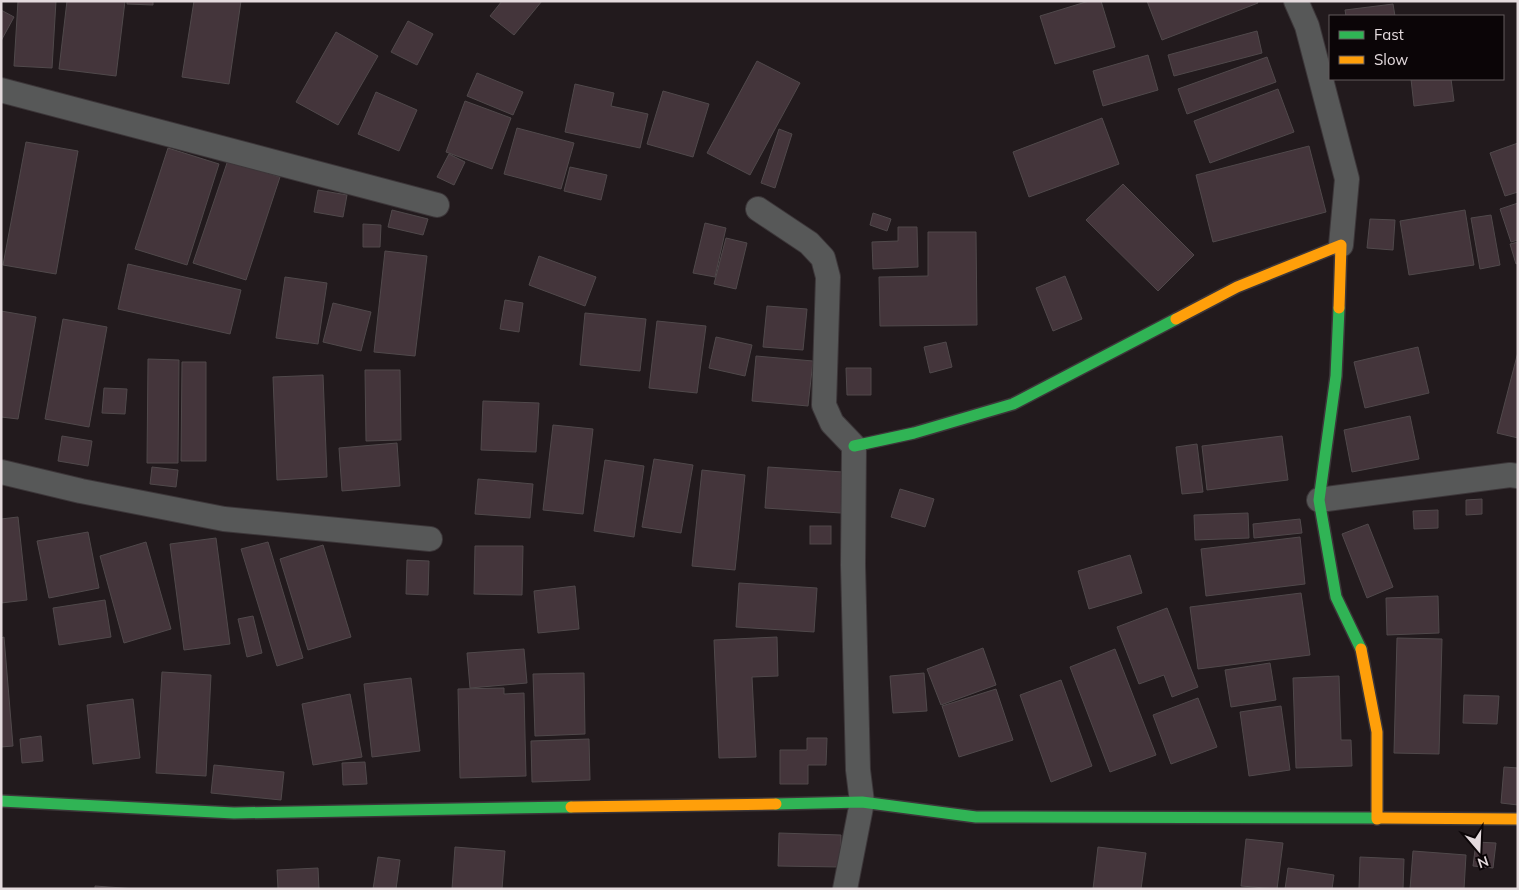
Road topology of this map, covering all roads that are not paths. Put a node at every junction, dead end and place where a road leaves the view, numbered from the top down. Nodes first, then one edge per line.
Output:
1 (1296, 1) edge
2 (1, 90) edge
3 (437, 205) dead end
4 (758, 209) dead end
5 (1342, 245) junction
6 (854, 446) junction
7 (1, 472) edge
8 (1518, 476) edge
9 (1319, 500) junction
10 (430, 538) dead end
11 (1, 801) edge
12 (862, 802) junction
13 (1376, 819) junction
14 (1518, 820) edge
15 (846, 889) edge

1 - 5 street
2 - 3 street
4 - 6 street
5 - 6 street
5 - 9 street
6 - 12 street
7 - 10 street
8 - 9 street
9 - 13 street
11 - 12 street
12 - 13 street
12 - 15 street
13 - 14 street

